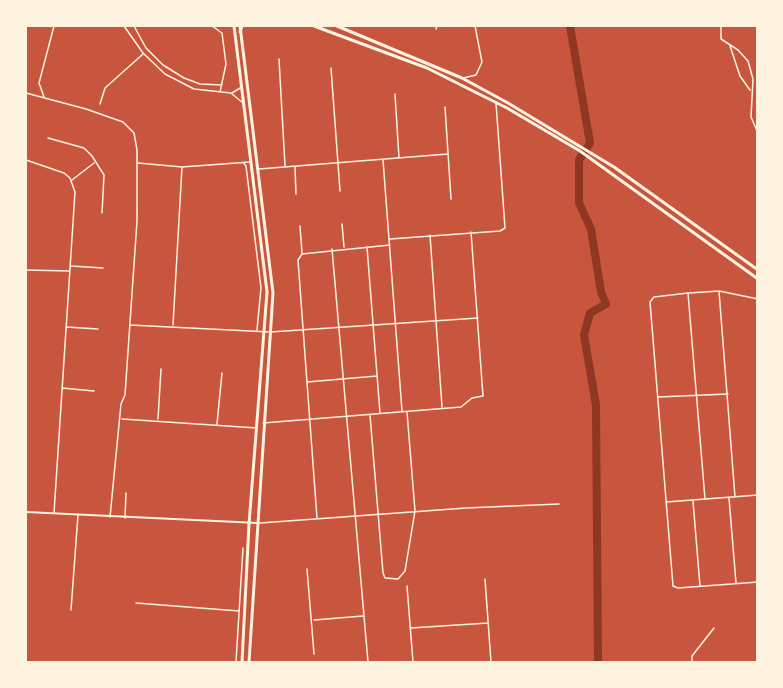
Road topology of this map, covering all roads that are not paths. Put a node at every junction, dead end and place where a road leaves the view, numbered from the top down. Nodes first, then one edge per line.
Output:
1 (54, 26) edge
2 (124, 26) edge
3 (134, 26) edge
4 (212, 26) edge
5 (234, 26) edge
6 (241, 26) edge
7 (314, 26) edge
8 (337, 26) edge
9 (437, 26) edge
10 (475, 26) edge
11 (720, 26) edge
12 (436, 29) dead end
13 (730, 45) junction
14 (143, 53) junction
15 (279, 59) dead end
16 (331, 68) dead end
17 (462, 78) junction
18 (222, 85) junction
19 (242, 87) junction
20 (752, 91) junction
21 (26, 93) edge
22 (220, 93) junction
23 (231, 93) junction
24 (395, 94) dead end
25 (44, 98) junction
26 (496, 103) junction
27 (100, 104) dead end
28 (244, 104) junction
29 (446, 107) dead end
30 (758, 133) edge
31 (48, 138) dead end
32 (448, 154) junction
33 (399, 159) junction
34 (26, 160) edge
35 (383, 160) junction
36 (96, 162) junction
37 (138, 162) junction
38 (243, 162) junction
39 (251, 162) junction
40 (338, 163) junction
41 (286, 166) junction
42 (295, 166) junction
43 (182, 167) junction
44 (258, 169) junction
45 (71, 181) junction
46 (340, 191) dead end
47 (296, 194) dead end
48 (451, 200) dead end
49 (102, 213) dead end
50 (342, 224) dead end
51 (300, 226) dead end
52 (471, 232) junction
53 (430, 235) junction
54 (390, 239) junction
55 (390, 245) junction
56 (367, 246) junction
57 (344, 248) junction
58 (332, 249) junction
59 (303, 254) junction
60 (70, 266) junction
61 (102, 268) dead end
62 (26, 270) edge
63 (758, 270) edge
64 (69, 272) junction
65 (758, 279) edge
66 (719, 291) junction
67 (688, 293) junction
68 (758, 299) edge
69 (479, 318) junction
70 (396, 322) junction
71 (438, 322) junction
72 (373, 324) junction
73 (129, 325) junction
74 (173, 326) junction
75 (65, 327) junction
76 (338, 327) junction
77 (98, 329) dead end
78 (303, 330) junction
79 (256, 331) junction
80 (265, 332) junction
81 (270, 332) junction
82 (161, 369) dead end
83 (222, 373) dead end
84 (377, 376) junction
85 (343, 379) junction
86 (306, 382) junction
87 (61, 388) junction
88 (94, 390) dead end
89 (728, 394) junction
90 (697, 396) junction
91 (657, 397) junction
92 (442, 408) junction
93 (407, 411) junction
94 (402, 412) junction
95 (380, 414) junction
96 (370, 415) junction
97 (346, 417) junction
98 (122, 419) junction
99 (309, 420) junction
100 (158, 421) junction
101 (263, 423) junction
102 (217, 424) junction
103 (258, 428) junction
104 (126, 493) dead end
105 (757, 495) edge
106 (735, 496) junction
107 (729, 497) junction
108 (705, 499) junction
109 (693, 500) junction
110 (758, 501) edge
111 (665, 502) junction
112 (559, 504) dead end
113 (415, 511) junction
114 (26, 512) edge
115 (54, 514) junction
116 (78, 515) junction
117 (379, 515) junction
118 (110, 517) junction
119 (357, 517) junction
120 (124, 518) junction
121 (317, 518) junction
122 (258, 523) junction
123 (249, 524) junction
124 (243, 548) dead end
125 (307, 569) dead end
126 (485, 579) dead end
127 (758, 582) edge
128 (736, 584) junction
129 (407, 586) dead end
130 (700, 586) junction
131 (136, 603) dead end
132 (71, 610) dead end
133 (239, 611) junction
134 (364, 616) junction
135 (313, 620) junction
136 (488, 623) junction
137 (411, 628) junction
138 (714, 628) dead end
139 (314, 654) dead end
140 (236, 663) edge
141 (242, 663) edge
142 (249, 663) edge
143 (368, 663) edge
144 (414, 663) edge
145 (491, 663) edge
146 (692, 663) edge

1 - 25 street
2 - 14 street
3 - 18 street
4 - 18 street
5 - 19 main road
6 - 44 main road
7 - 26 main road
8 - 17 main road
9 - 12 street
10 - 17 street
11 - 13 street
13 - 20 street
13 - 20 street
14 - 22 street
14 - 27 street
15 - 41 street
16 - 40 street
17 - 63 main road
18 - 22 street
19 - 23 street
19 - 28 main road
20 - 30 street
21 - 25 street
22 - 23 street
23 - 28 street
24 - 33 street
25 - 37 street
26 - 52 street
26 - 65 main road
28 - 39 main road
29 - 32 street
31 - 36 street
32 - 33 street
32 - 48 street
33 - 35 street
34 - 45 street
35 - 40 street
35 - 54 street
36 - 45 street
36 - 49 street
37 - 43 street
37 - 73 street
38 - 39 street
38 - 43 street
38 - 79 street
39 - 80 main road
40 - 42 street
40 - 46 street
41 - 42 street
41 - 44 street
42 - 47 street
43 - 74 street
44 - 81 main road
45 - 60 street
50 - 57 street
51 - 59 street
52 - 53 street
52 - 69 street
53 - 54 street
53 - 71 street
54 - 55 street
55 - 56 street
55 - 70 street
56 - 57 street
56 - 72 street
57 - 58 street
58 - 59 street
58 - 76 street
59 - 78 street
60 - 61 street
60 - 64 street
62 - 64 street
64 - 75 street
66 - 67 street
66 - 68 street
66 - 89 street
67 - 90 street
67 - 91 street
69 - 71 street
69 - 92 street
70 - 71 street
70 - 72 street
70 - 94 street
71 - 92 street
72 - 76 street
72 - 84 street
73 - 74 street
73 - 98 street
74 - 79 street
75 - 77 street
75 - 87 street
76 - 78 street
76 - 85 street
78 - 81 street
78 - 86 street
79 - 80 street
80 - 81 street
80 - 103 main road
81 - 101 main road
82 - 100 street
83 - 102 street
84 - 85 street
84 - 95 street
85 - 86 street
85 - 97 street
86 - 99 street
87 - 88 street
87 - 115 street
89 - 90 street
89 - 106 street
90 - 91 street
90 - 108 street
91 - 111 street
92 - 93 street
93 - 94 street
93 - 113 street
94 - 95 street
95 - 96 street
96 - 97 street
96 - 117 street
97 - 99 street
97 - 119 street
98 - 100 street
98 - 118 street
99 - 101 street
99 - 121 street
100 - 102 street
101 - 122 main road
102 - 103 street
103 - 123 main road
104 - 120 street
105 - 106 street
105 - 110 street
106 - 107 street
107 - 108 street
107 - 128 street
108 - 109 street
109 - 111 street
109 - 130 street
111 - 130 street
112 - 113 street
113 - 117 street
113 - 117 street
114 - 115 street
115 - 116 street
116 - 118 street
116 - 132 street
117 - 119 street
118 - 120 street
119 - 121 street
119 - 134 street
120 - 123 street
121 - 122 street
122 - 123 street
122 - 142 main road
123 - 141 main road
124 - 133 street
125 - 135 street
126 - 136 street
127 - 128 street
128 - 130 street
129 - 137 street
131 - 133 street
133 - 140 street
134 - 135 street
134 - 143 street
135 - 139 street
136 - 137 street
136 - 145 street
137 - 144 street
138 - 146 street

